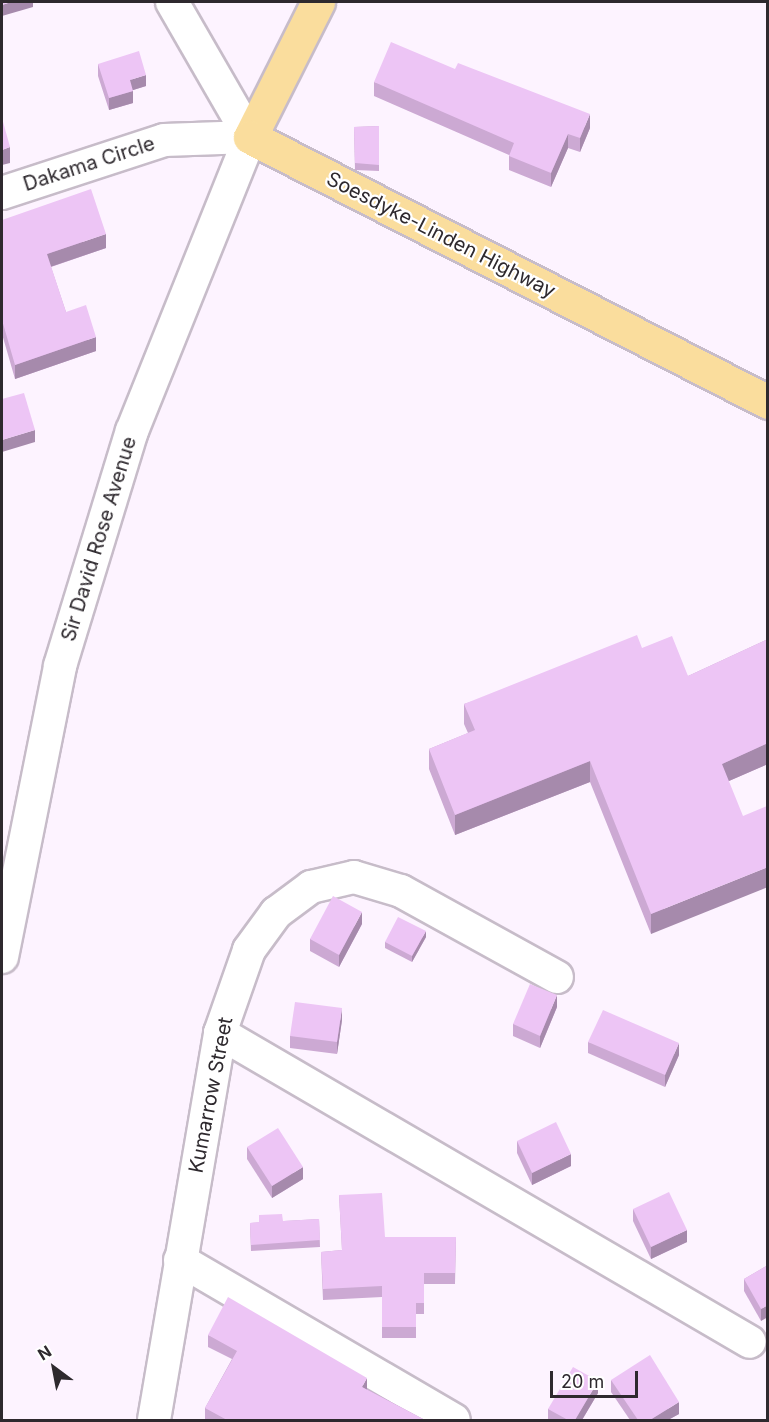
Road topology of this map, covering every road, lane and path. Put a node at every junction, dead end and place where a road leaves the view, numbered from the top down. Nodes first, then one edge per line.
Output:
1 (172, 2) edge
2 (318, 2) edge
3 (250, 138) junction
4 (2, 193) edge
5 (768, 402) edge
6 (3, 942) edge
7 (556, 977) dead end
8 (219, 1033) junction
9 (180, 1260) junction
10 (750, 1342) dead end
11 (447, 1419) edge
12 (154, 1420) edge

1 - 3 street
2 - 3 main road
3 - 4 street, Dakama Circle
3 - 5 main road, Soesdyke-Linden Highway
3 - 6 street, Sir David Rose Avenue
7 - 8 street, Kumarrow Street
8 - 9 street, Kumarrow Street
8 - 10 street
9 - 11 street
9 - 12 street, Kumarrow Street

